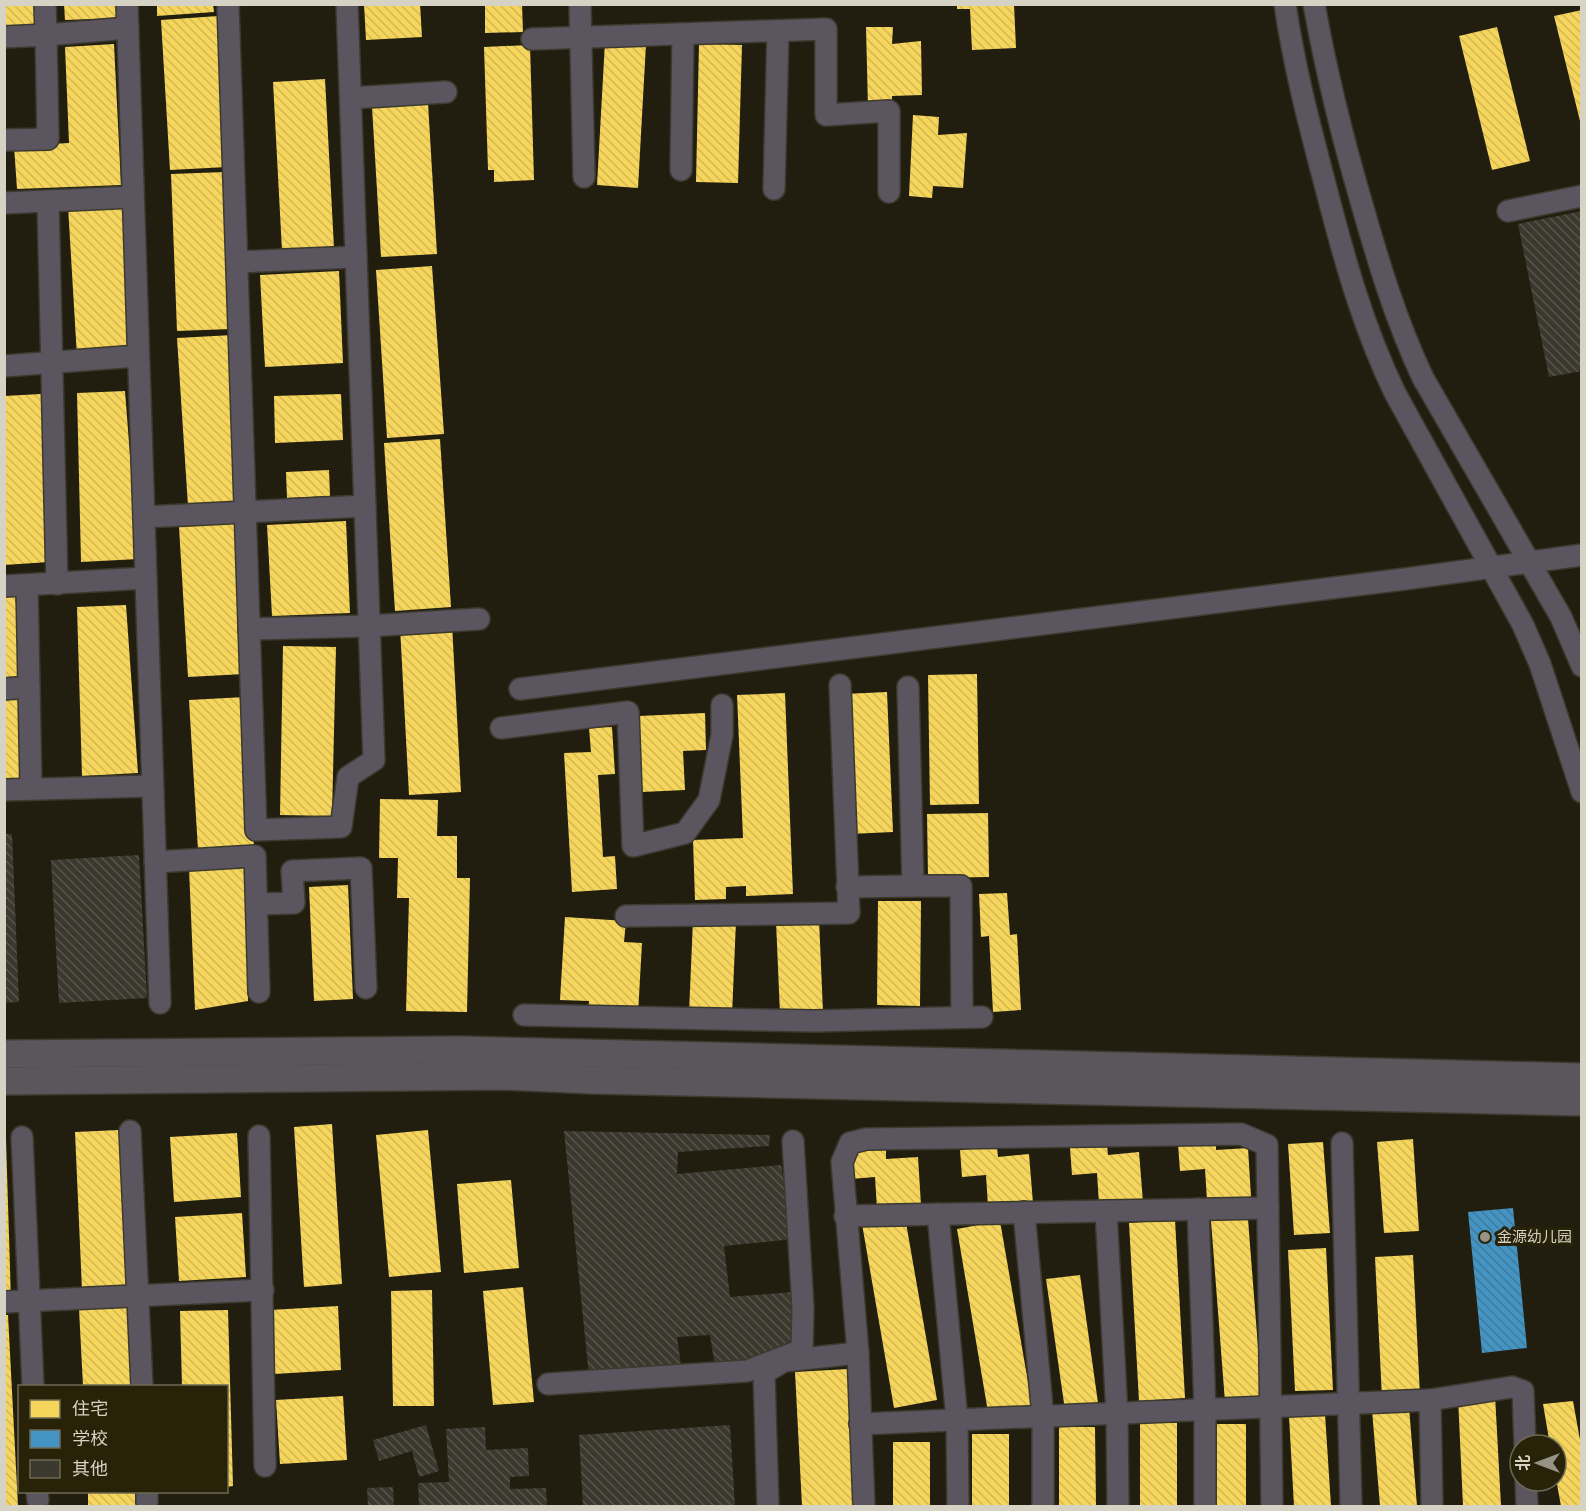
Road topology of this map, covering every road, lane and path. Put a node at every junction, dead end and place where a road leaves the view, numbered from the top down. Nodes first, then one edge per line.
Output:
1 (45, 4) edge
2 (127, 4) edge
3 (228, 4) edge
4 (347, 4) edge
5 (580, 4) edge
6 (1285, 4) edge
7 (1314, 4) edge
8 (128, 28) junction
9 (778, 31) junction
10 (683, 34) junction
11 (46, 35) junction
12 (4, 37) edge
13 (581, 38) junction
14 (532, 39) dead end
15 (446, 92) dead end
16 (351, 98) junction
17 (4, 140) edge
18 (681, 170) dead end
19 (584, 177) dead end
20 (774, 189) dead end
21 (889, 192) dead end
22 (1581, 196) edge
23 (133, 197) junction
24 (48, 201) junction
25 (4, 203) edge
26 (1508, 211) dead end
27 (356, 257) junction
28 (237, 262) junction
29 (138, 356) junction
30 (51, 362) junction
31 (4, 366) edge
32 (365, 506) junction
33 (245, 511) junction
34 (144, 517) junction
35 (1581, 555) edge
36 (1529, 562) junction
37 (1491, 568) junction
38 (146, 578) junction
39 (57, 584) junction
40 (27, 585) junction
41 (4, 586) edge
42 (479, 619) dead end
43 (369, 626) junction
44 (249, 629) junction
45 (1581, 666) edge
46 (840, 685) dead end
47 (29, 687) junction
48 (908, 687) dead end
49 (520, 688) dead end
50 (4, 689) edge
51 (722, 705) dead end
52 (501, 728) dead end
53 (152, 786) junction
54 (32, 788) junction
55 (4, 790) edge
56 (1581, 792) edge
57 (155, 862) junction
58 (913, 886) junction
59 (848, 887) junction
60 (257, 904) junction
61 (626, 916) dead end
62 (366, 988) dead end
63 (259, 992) dead end
64 (160, 1003) dead end
65 (524, 1015) dead end
66 (4, 1054) edge
67 (1581, 1077) edge
68 (4, 1081) edge
69 (1581, 1102) edge
70 (130, 1131) dead end
71 (259, 1136) dead end
72 (22, 1137) dead end
73 (793, 1141) dead end
74 (1342, 1143) dead end
75 (1268, 1208) junction
76 (1198, 1209) junction
77 (1106, 1211) junction
78 (1024, 1212) junction
79 (938, 1214) junction
80 (845, 1215) junction
81 (263, 1290) junction
82 (138, 1296) junction
83 (29, 1301) junction
84 (4, 1302) edge
85 (858, 1353) junction
86 (548, 1384) dead end
87 (33, 1385) edge
88 (142, 1385) edge
89 (1430, 1400) junction
90 (1348, 1404) junction
91 (1270, 1407) junction
92 (1206, 1410) junction
93 (1118, 1414) junction
94 (1043, 1417) junction
95 (957, 1420) junction
96 (860, 1424) junction
97 (1525, 1433) edge
98 (265, 1466) dead end
99 (768, 1506) edge
100 (864, 1506) edge
101 (958, 1506) edge
102 (1043, 1506) edge
103 (1118, 1506) edge
104 (1205, 1506) edge
105 (1272, 1506) edge
106 (1351, 1506) edge
107 (1432, 1506) edge

1 - 11 street
2 - 8 street
3 - 28 street
4 - 16 street
5 - 13 street
6 - 37 street
7 - 36 street
8 - 11 street
8 - 23 street
9 - 10 street
9 - 20 street
9 - 21 street
10 - 13 street
10 - 18 street
11 - 12 street
11 - 17 street
13 - 14 street
13 - 19 street
15 - 16 street
16 - 27 street
22 - 26 street
23 - 24 street
23 - 29 street
24 - 25 street
24 - 30 street
27 - 28 street
27 - 32 street
28 - 33 street
29 - 30 street
29 - 34 street
30 - 31 street
30 - 39 street
32 - 33 street
32 - 43 street
33 - 34 street
33 - 44 street
34 - 38 street
35 - 36 street
36 - 37 street
36 - 45 street
37 - 49 street
37 - 56 street
38 - 39 street
38 - 53 street
39 - 40 street
40 - 41 street
40 - 47 street
42 - 43 street
43 - 44 street
43 - 44 street
46 - 59 street
47 - 50 street
47 - 54 street
48 - 58 street
51 - 52 street
53 - 54 street
53 - 57 street
54 - 55 street
57 - 60 street
57 - 64 street
58 - 59 street
58 - 65 street
59 - 61 street
60 - 62 street
60 - 63 street
66 - 67 main road
68 - 69 main road
70 - 82 street
71 - 81 street
72 - 83 street
73 - 86 street
74 - 90 street
75 - 76 street
75 - 80 street
75 - 91 street
76 - 77 street
76 - 92 street
77 - 78 street
77 - 93 street
78 - 79 street
78 - 94 street
79 - 80 street
79 - 95 street
80 - 85 street
81 - 82 street
81 - 98 street
82 - 83 street
82 - 88 street
83 - 84 street
83 - 87 street
85 - 96 street
85 - 99 street
89 - 90 street
89 - 97 street
89 - 107 street
90 - 91 street
90 - 106 street
91 - 92 street
91 - 105 street
92 - 93 street
92 - 104 street
93 - 94 street
93 - 103 street
94 - 95 street
94 - 102 street
95 - 96 street
95 - 101 street
96 - 100 street

